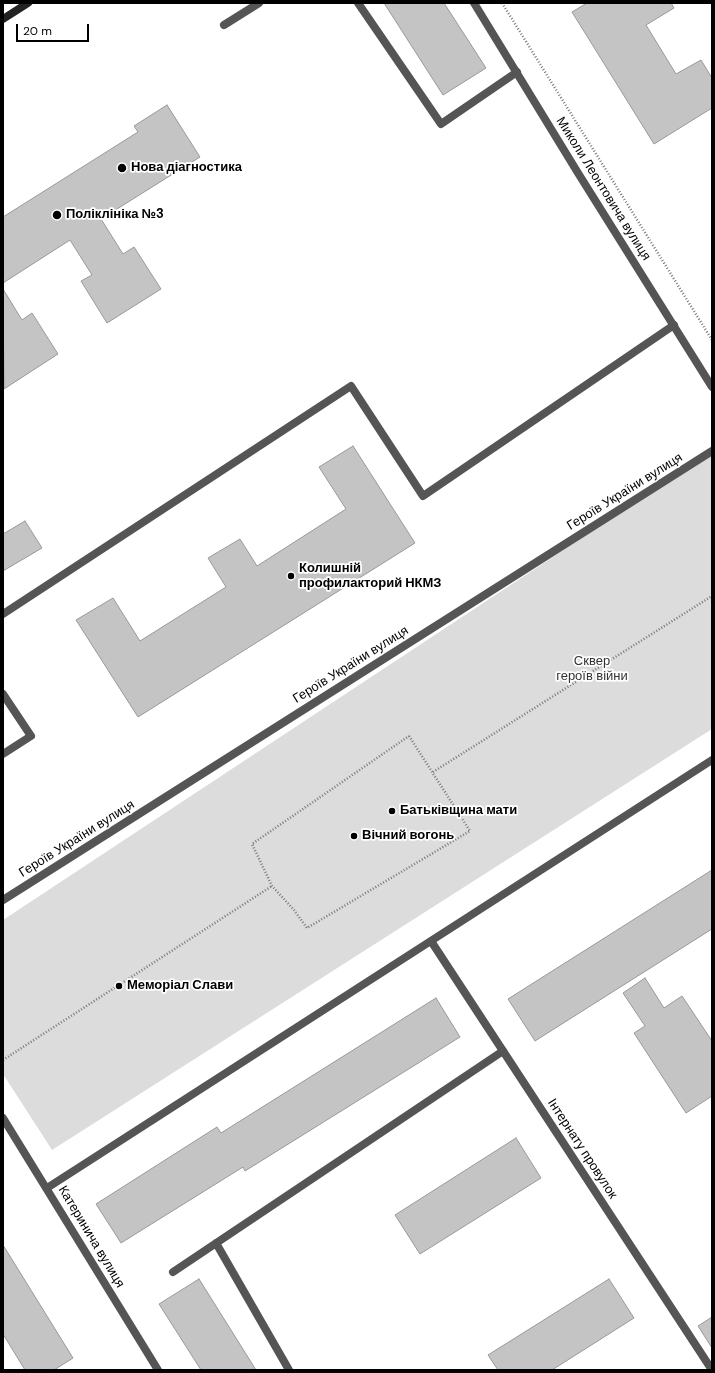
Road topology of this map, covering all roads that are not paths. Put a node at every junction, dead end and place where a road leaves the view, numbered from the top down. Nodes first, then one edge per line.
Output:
1 (28, 3) edge
2 (258, 3) edge
3 (358, 3) edge
4 (474, 3) edge
5 (3, 19) edge
6 (224, 25) dead end
7 (517, 72) junction
8 (674, 325) junction
9 (712, 386) edge
10 (712, 451) edge
11 (3, 614) edge
12 (3, 694) edge
13 (3, 754) edge
14 (712, 760) edge
15 (3, 900) edge
16 (431, 941) junction
17 (503, 1051) junction
18 (3, 1118) edge
19 (47, 1188) junction
20 (216, 1243) junction
21 (173, 1272) dead end
22 (158, 1370) edge
23 (289, 1370) edge
24 (712, 1370) edge

1 - 5 street
2 - 6 street
3 - 7 street
4 - 7 street, Миколи Леонтовича вулиця
7 - 8 street, Миколи Леонтовича вулиця
8 - 9 street, Миколи Леонтовича вулиця
8 - 11 street
10 - 15 street, Героїв України вулиця
12 - 13 street
14 - 16 street
16 - 17 street, Інтернату провулок
16 - 19 street
17 - 20 street
17 - 24 street, Інтернату провулок
18 - 19 street, Катеринича вулиця
19 - 22 street, Катеринича вулиця
20 - 21 street
20 - 23 street

